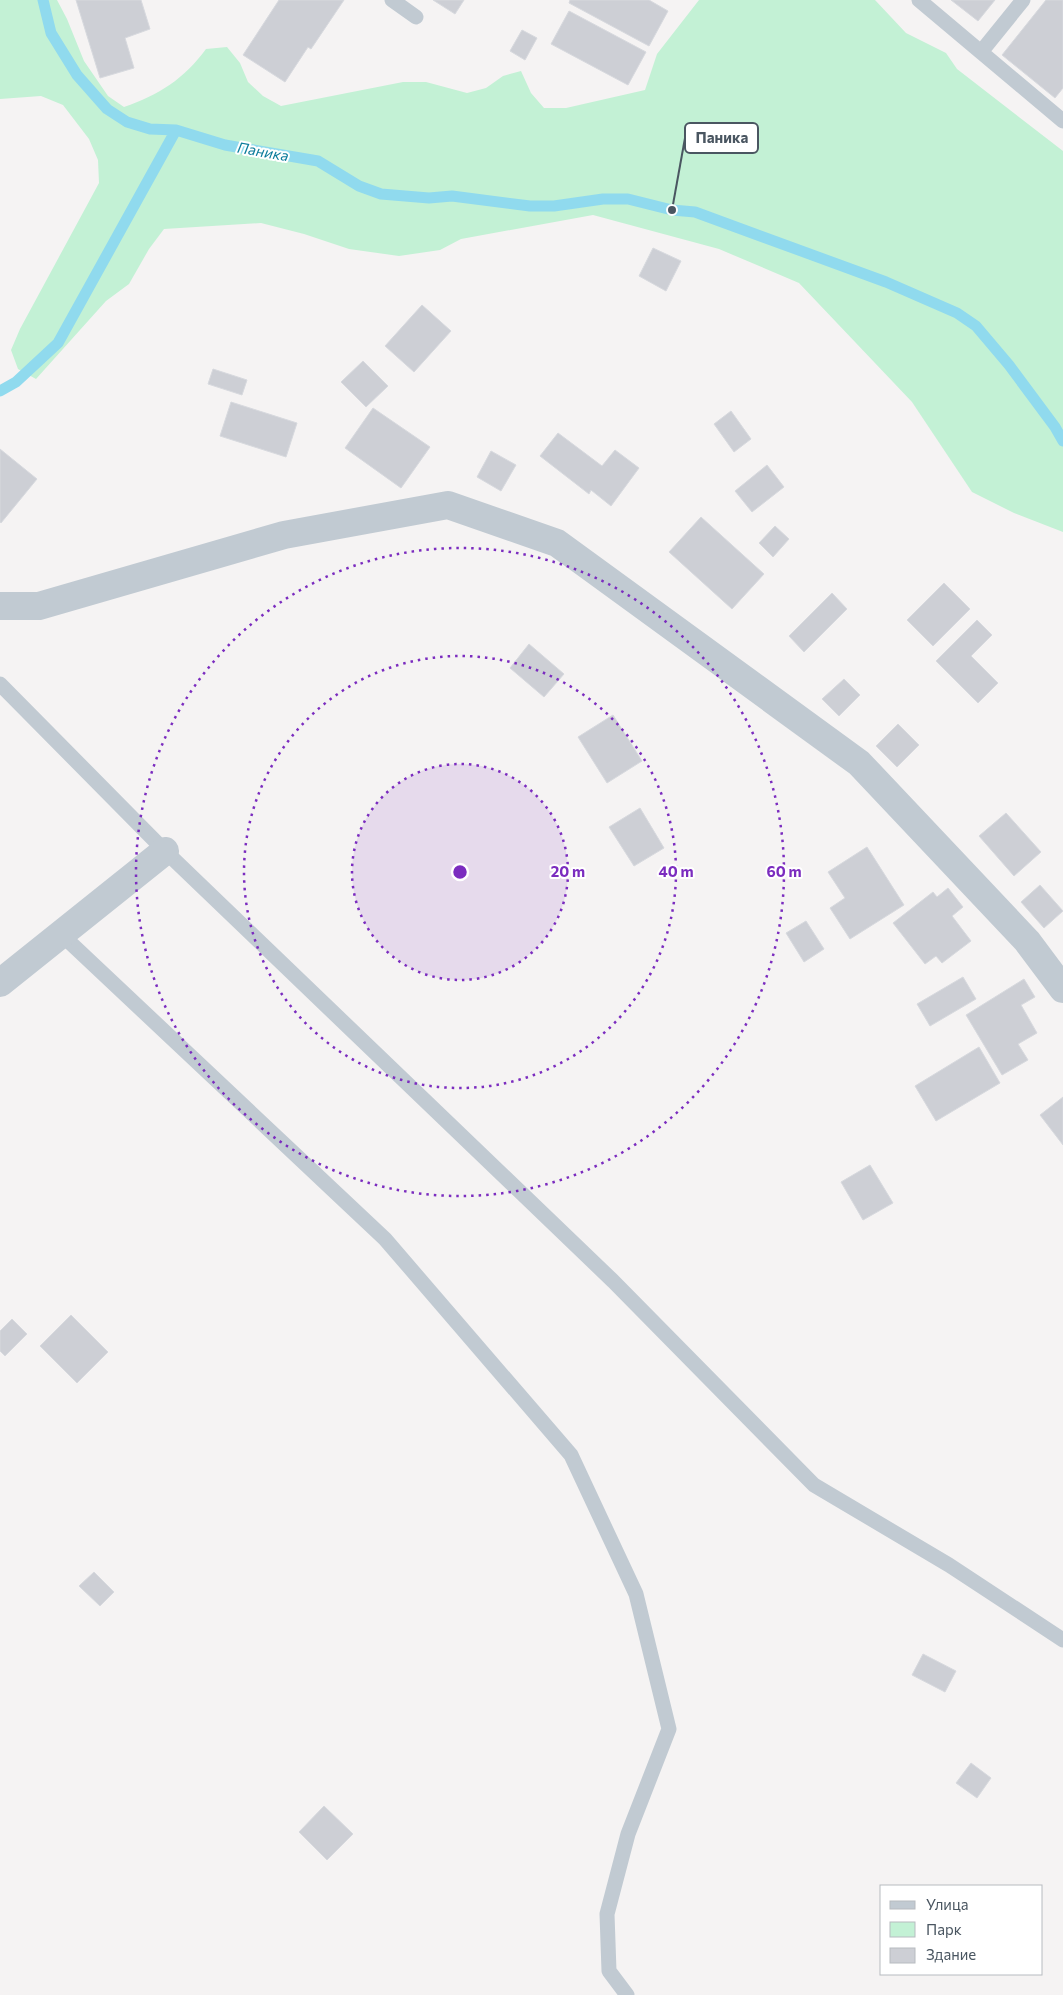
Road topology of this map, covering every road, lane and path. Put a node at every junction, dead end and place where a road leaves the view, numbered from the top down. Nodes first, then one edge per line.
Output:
1 (392, 0) edge
2 (919, 0) edge
3 (1023, 0) edge
4 (416, 17) dead end
5 (981, 52) junction
6 (1063, 121) edge
7 (0, 606) edge
8 (0, 684) edge
9 (165, 851) junction
10 (61, 934) junction
11 (0, 983) edge
12 (1063, 989) edge
13 (1063, 1640) edge
14 (627, 1995) edge

1 - 4 lane
2 - 5 lane
3 - 5 lane
5 - 6 lane
7 - 12 street
8 - 9 lane
9 - 10 street
9 - 13 lane
10 - 11 street
10 - 14 lane

